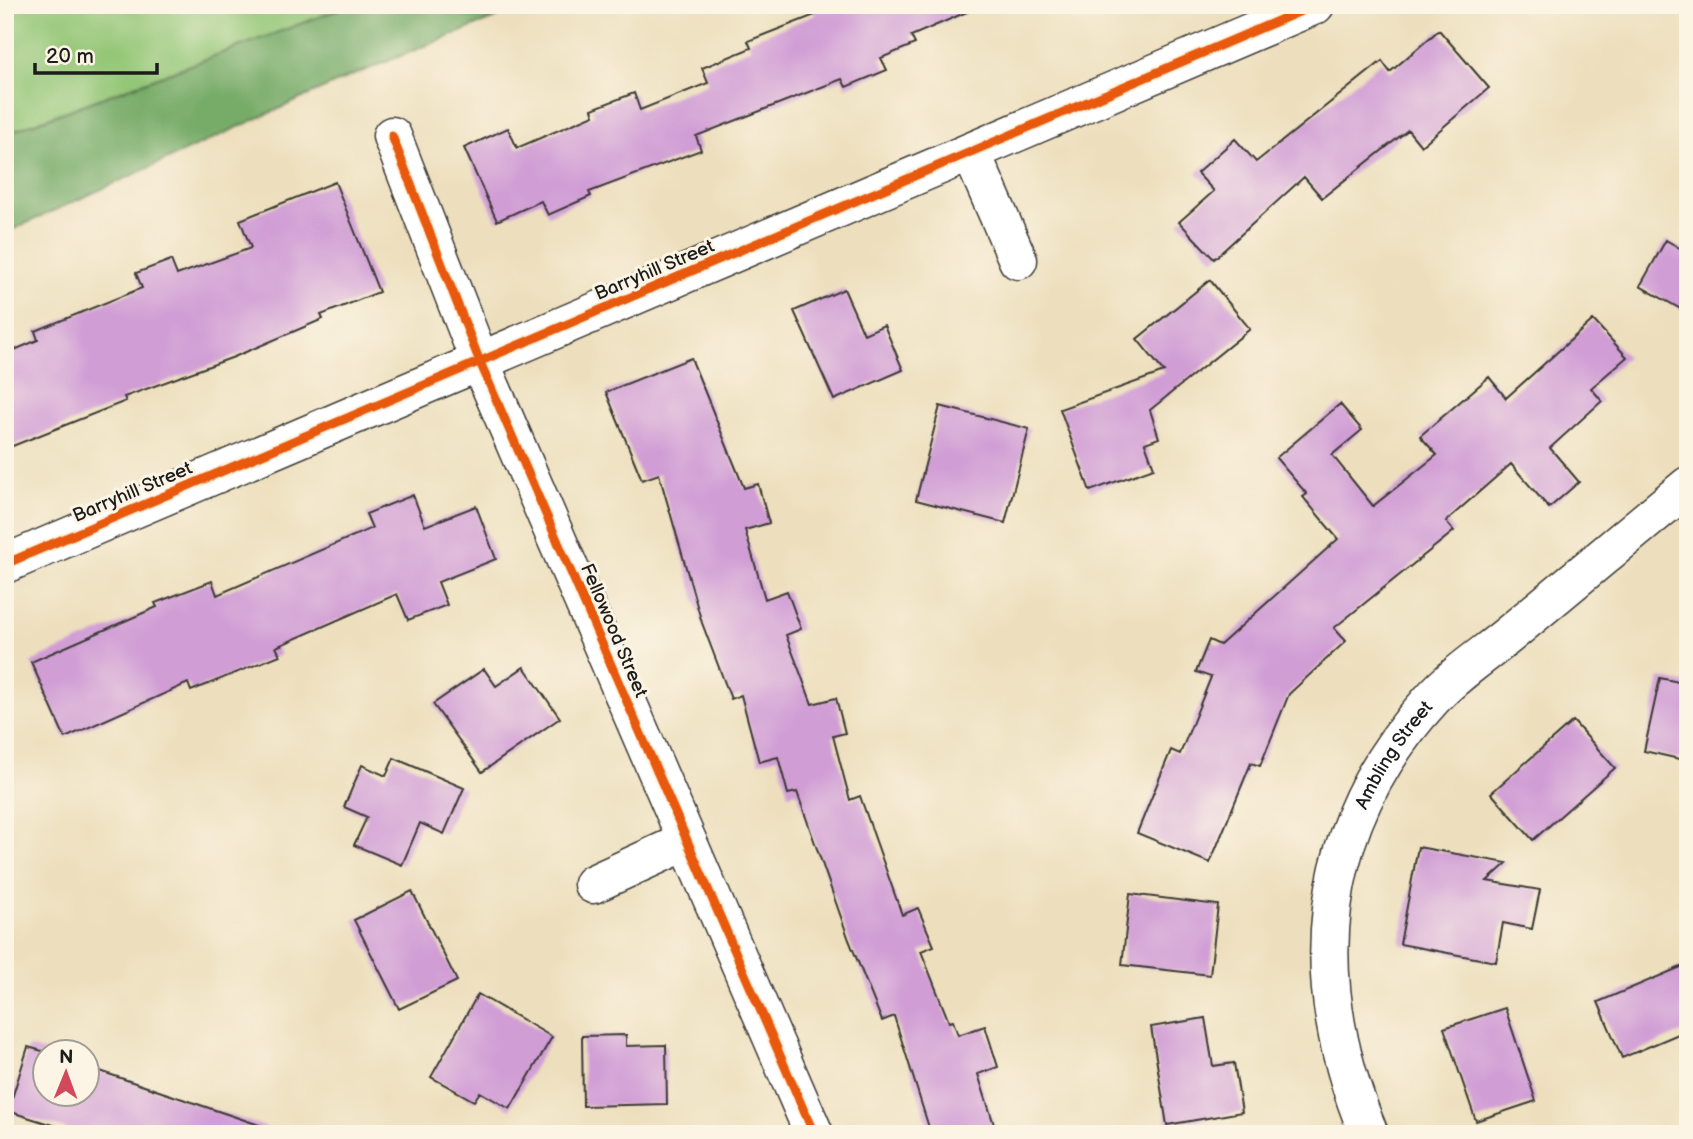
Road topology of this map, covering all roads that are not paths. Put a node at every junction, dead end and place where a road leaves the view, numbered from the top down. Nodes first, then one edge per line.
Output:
1 (1315, 5) edge
2 (392, 136) dead end
3 (971, 152) junction
4 (1018, 260) dead end
5 (480, 362) junction
6 (1688, 486) edge
7 (5, 564) edge
8 (687, 841) junction
9 (593, 884) dead end
10 (814, 1134) edge
11 (1369, 1134) edge

1 - 3 street, Barryhill Street
2 - 5 street, Fellowood Street
3 - 4 street
3 - 5 street, Barryhill Street
5 - 7 street, Barryhill Street
5 - 8 street, Fellowood Street
6 - 11 street, Ambling Street
8 - 9 street
8 - 10 street, Fellowood Street

